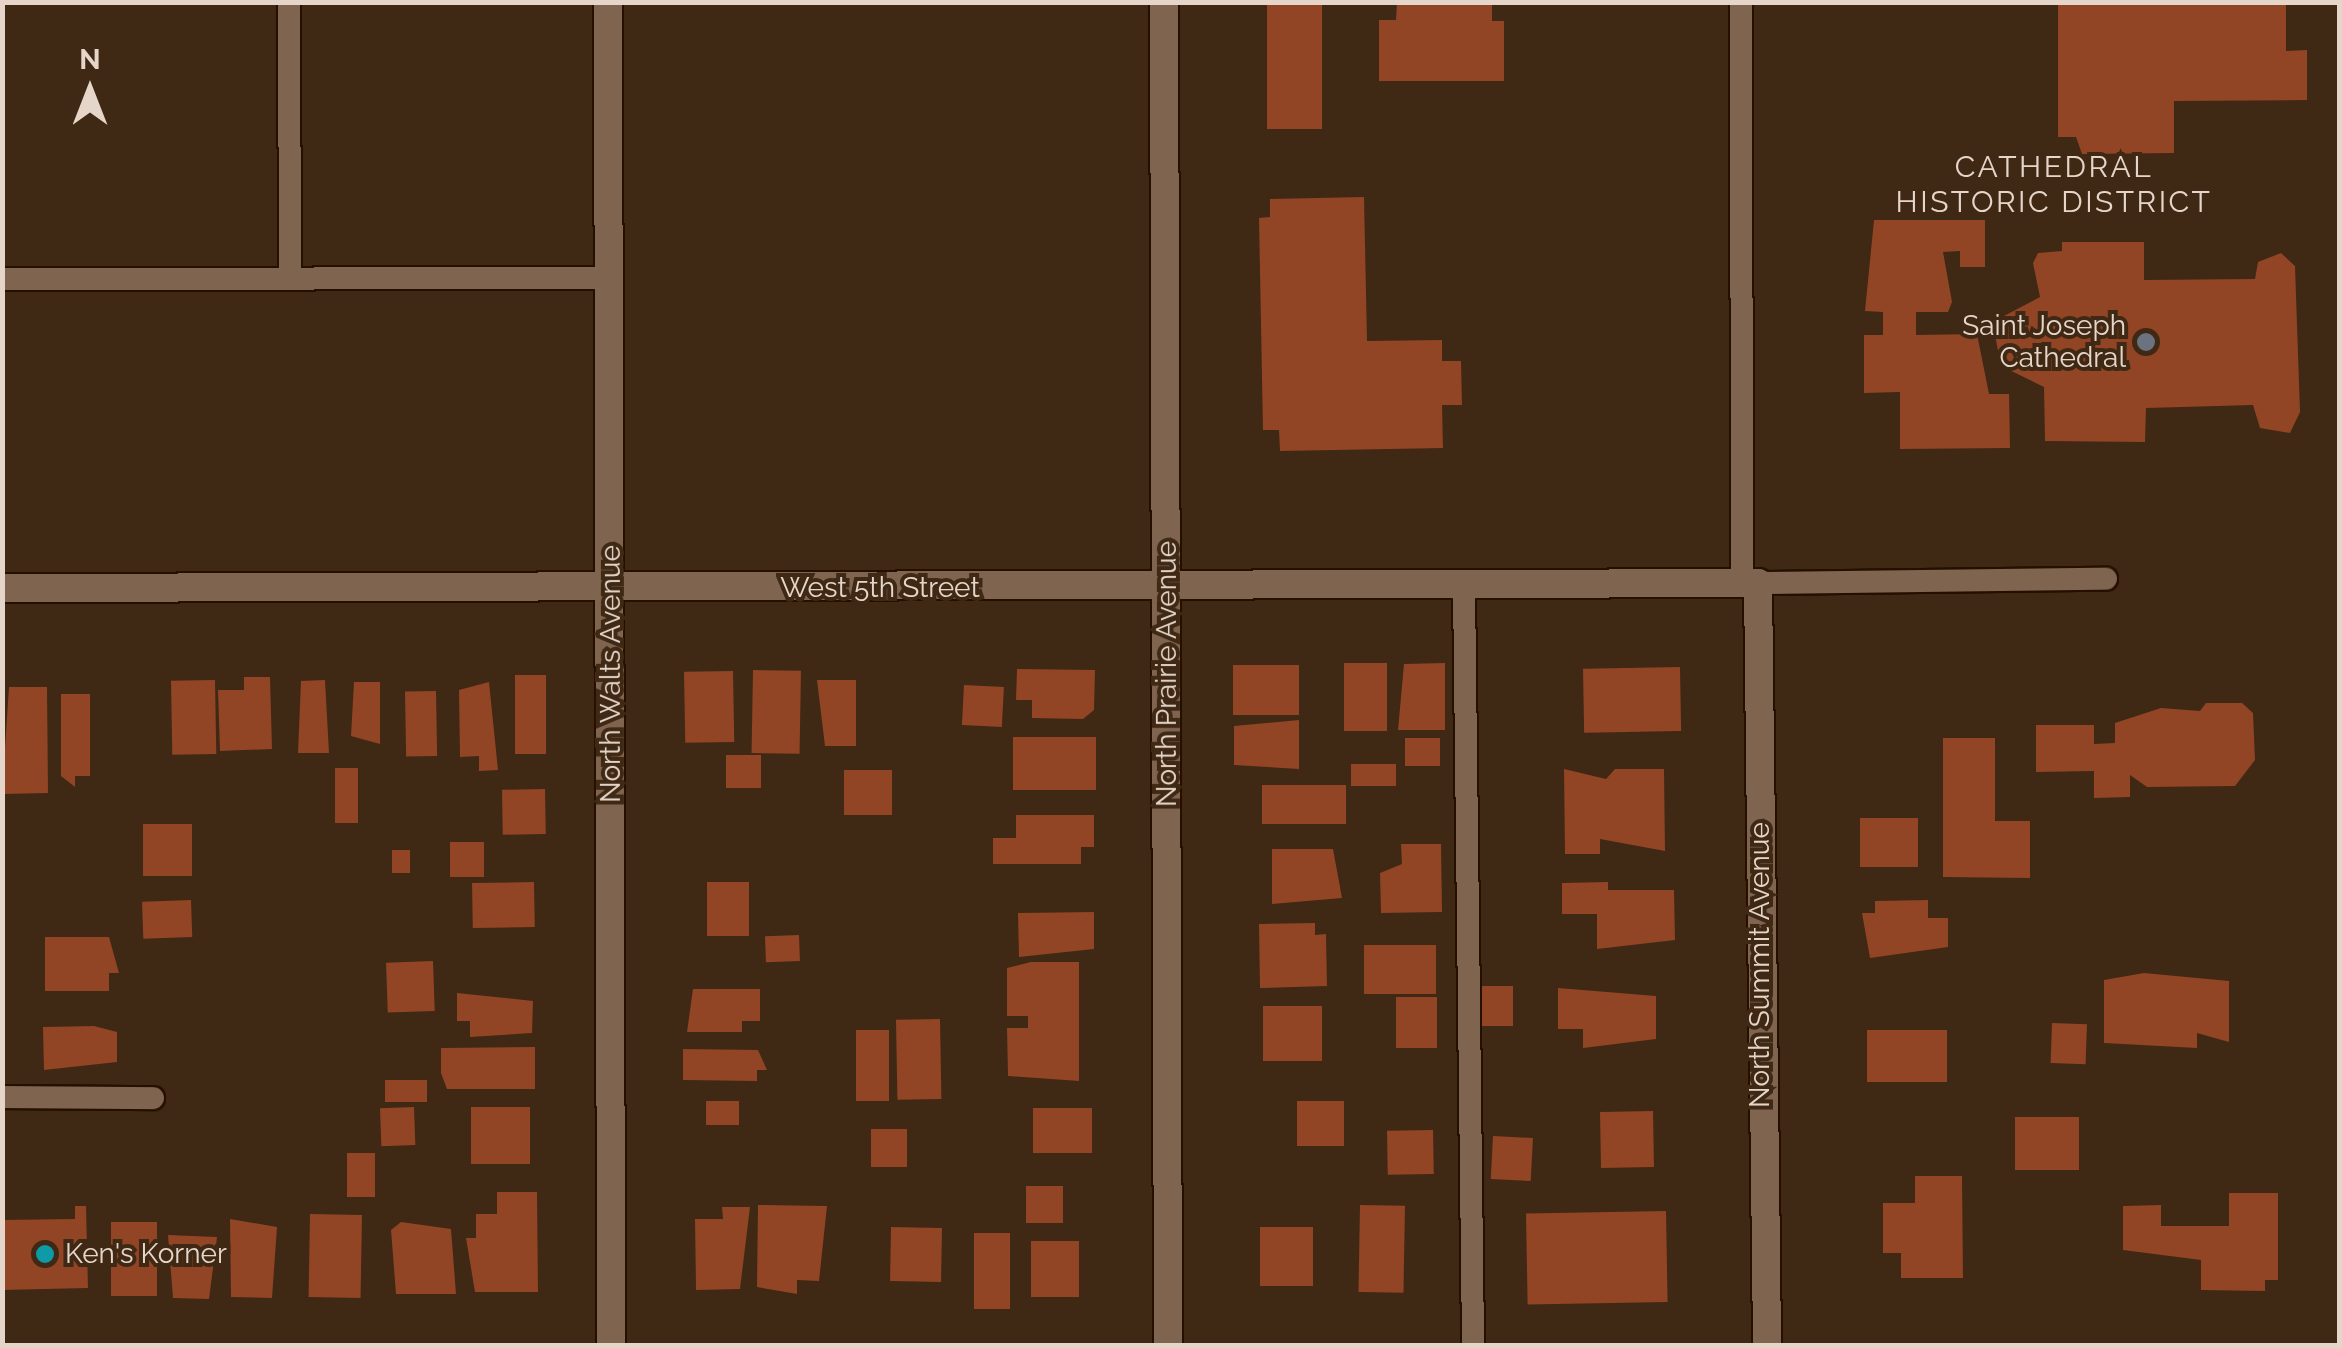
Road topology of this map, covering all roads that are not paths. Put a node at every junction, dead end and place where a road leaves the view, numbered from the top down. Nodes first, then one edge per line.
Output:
1 (289, 2) edge
2 (608, 2) edge
3 (1164, 2) edge
4 (1741, 2) edge
5 (2, 278) edge
6 (290, 278) junction
7 (610, 278) junction
8 (2106, 578) dead end
9 (1750, 583) junction
10 (1464, 585) junction
11 (1166, 586) junction
12 (2, 588) edge
13 (612, 590) junction
14 (2, 1097) edge
15 (153, 1098) dead end
16 (610, 1346) edge
17 (1168, 1346) edge
18 (1473, 1346) edge
19 (1767, 1346) edge

1 - 6 lane
2 - 7 street, North Walts Avenue
3 - 11 street, North Prairie Avenue
4 - 9 lane
5 - 6 lane
6 - 7 lane
7 - 13 street, North Walts Avenue
8 - 9 lane
9 - 10 street, West 5th Street
9 - 19 street, North Summit Avenue
10 - 11 street, West 5th Street
10 - 18 lane
11 - 13 street, West 5th Street
11 - 17 street, North Prairie Avenue
12 - 13 street, West 5th Street
13 - 16 street, North Walts Avenue
14 - 15 lane

